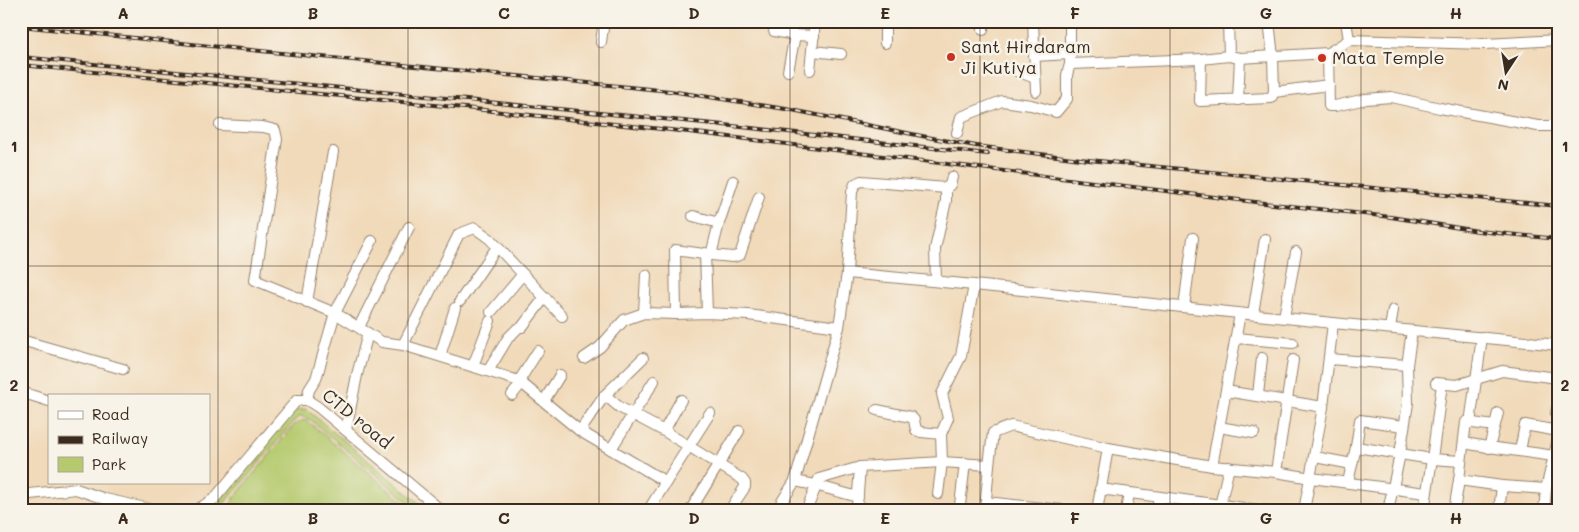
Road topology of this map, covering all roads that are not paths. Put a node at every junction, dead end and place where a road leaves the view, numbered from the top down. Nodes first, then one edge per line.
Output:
1 (604, 21) edge
2 (815, 21) edge
3 (885, 21) edge
4 (1033, 21) edge
5 (1070, 21) edge
6 (1228, 21) edge
7 (1270, 21) edge
8 (1346, 21) edge
9 (774, 31) dead end
10 (796, 35) junction
11 (814, 36) junction
12 (1349, 40) junction
13 (1558, 40) edge
14 (601, 42) dead end
15 (885, 43) dead end
16 (812, 51) junction
17 (841, 54) dead end
18 (1328, 54) junction
19 (1034, 56) junction
20 (1229, 56) junction
21 (1273, 57) junction
22 (1240, 58) junction
23 (1070, 59) junction
24 (1201, 59) junction
25 (1009, 68) dead end
26 (810, 70) dead end
27 (788, 71) dead end
28 (1035, 78) junction
29 (1328, 85) junction
30 (1036, 91) dead end
31 (1274, 92) junction
32 (1238, 100) junction
33 (220, 125) dead end
34 (1558, 126) edge
35 (957, 133) dead end
36 (333, 152) dead end
37 (952, 177) dead end
38 (733, 181) dead end
39 (946, 188) junction
40 (759, 197) dead end
41 (693, 216) dead end
42 (719, 222) junction
43 (410, 227) dead end
44 (1193, 238) dead end
45 (1265, 239) dead end
46 (372, 241) dead end
47 (497, 247) junction
48 (1296, 252) dead end
49 (708, 254) junction
50 (847, 273) junction
51 (523, 274) junction
52 (646, 276) dead end
53 (936, 281) junction
54 (974, 285) junction
55 (545, 297) junction
56 (308, 302) junction
57 (1184, 308) junction
58 (1393, 310) dead end
59 (335, 313) junction
60 (644, 313) junction
61 (707, 313) junction
62 (676, 314) junction
63 (1240, 314) junction
64 (1253, 314) junction
65 (562, 316) dead end
66 (1284, 317) junction
67 (1333, 323) junction
68 (839, 327) junction
69 (1390, 328) junction
70 (363, 330) junction
71 (1412, 331) junction
72 (1482, 337) junction
73 (1236, 338) junction
74 (21, 340) edge
75 (1293, 343) dead end
76 (403, 345) junction
77 (1558, 345) edge
78 (538, 351) dead end
79 (440, 356) junction
80 (584, 358) dead end
81 (643, 358) dead end
82 (1262, 358) dead end
83 (1329, 359) junction
84 (1293, 360) dead end
85 (1407, 365) junction
86 (473, 366) junction
87 (123, 369) dead end
88 (488, 371) junction
89 (560, 375) dead end
90 (1477, 378) junction
91 (1558, 378) edge
92 (654, 381) dead end
93 (520, 382) junction
94 (1226, 390) junction
95 (21, 392) edge
96 (512, 395) dead end
97 (605, 395) junction
98 (1258, 395) junction
99 (307, 400) junction
100 (681, 400) dead end
101 (48, 401) edge
102 (544, 401) junction
103 (1288, 402) junction
104 (1323, 407) junction
105 (877, 410) dead end
106 (710, 413) dead end
107 (1498, 413) dead end
108 (633, 415) junction
109 (1470, 423) junction
110 (1404, 426) junction
111 (1494, 426) junction
112 (1219, 428) junction
113 (346, 430) junction
114 (580, 431) junction
115 (664, 431) junction
116 (739, 431) dead end
117 (1558, 431) edge
118 (1254, 433) dead end
119 (941, 434) junction
120 (1558, 438) edge
121 (1464, 443) junction
122 (690, 447) junction
123 (1356, 447) junction
124 (1108, 448) junction
125 (1489, 448) junction
126 (611, 449) junction
127 (1520, 451) junction
128 (1400, 454) junction
129 (1315, 457) junction
130 (1556, 457) edge
131 (1432, 459) junction
132 (1461, 461) junction
133 (942, 462) junction
134 (965, 463) junction
135 (1352, 464) junction
136 (719, 465) junction
137 (989, 465) junction
138 (1212, 466) junction
139 (860, 467) junction
140 (1228, 467) junction
141 (1276, 472) junction
142 (1311, 478) junction
143 (1458, 480) junction
144 (795, 481) junction
145 (666, 482) junction
146 (1348, 482) junction
147 (815, 485) junction
148 (1502, 486) junction
149 (1100, 489) junction
150 (1392, 489) junction
151 (1546, 489) junction
152 (1129, 493) junction
153 (1426, 493) junction
154 (938, 494) dead end
155 (21, 495) edge
156 (858, 497) junction
157 (1160, 497) junction
158 (960, 505) dead end
159 (986, 506) edge
160 (1190, 506) edge
161 (1022, 508) edge
162 (1219, 508) edge
163 (1058, 510) edge
164 (1252, 510) edge
165 (159, 511) edge
166 (195, 511) edge
167 (442, 511) edge
168 (648, 511) edge
169 (690, 511) edge
170 (729, 511) edge
171 (776, 511) edge
172 (806, 511) edge
173 (855, 511) edge
174 (1073, 511) edge
175 (1097, 511) edge
176 (1126, 511) edge
177 (1157, 511) edge
178 (1267, 511) edge
179 (1304, 511) edge
180 (1388, 511) edge
181 (1424, 511) edge
182 (1454, 511) edge
183 (1498, 511) edge
184 (1544, 511) edge

1 - 14 street
2 - 11 street
3 - 15 street
4 - 19 street
5 - 23 street
6 - 20 street
7 - 21 street
8 - 12 street
9 - 10 street
10 - 11 street
10 - 27 street
11 - 16 street
12 - 13 street
12 - 18 street
16 - 17 street
16 - 26 street
18 - 21 street
18 - 29 street
19 - 23 street
19 - 28 street
20 - 22 street
20 - 24 street
21 - 22 street
21 - 31 street
22 - 32 street
23 - 24 street
23 - 35 street
24 - 32 street
25 - 28 street
28 - 30 street
29 - 31 street
29 - 34 street
31 - 32 street
33 - 56 street
36 - 56 street
37 - 39 street
38 - 42 street
39 - 50 street
39 - 53 street
40 - 49 street
41 - 42 street
42 - 49 street
43 - 70 street
44 - 57 street
45 - 64 street
46 - 59 street
47 - 51 street
47 - 76 street
47 - 79 street
48 - 66 street
49 - 61 street
49 - 62 street
50 - 53 street
50 - 68 street
51 - 55 street
51 - 86 street
52 - 60 street
53 - 54 street
54 - 57 street
54 - 119 street
55 - 65 street
55 - 88 street
56 - 59 street
57 - 63 street
58 - 69 street
59 - 70 street
59 - 99 street
60 - 62 street
60 - 80 street
61 - 62 street
61 - 68 street
63 - 64 street
63 - 73 street
64 - 66 street
66 - 67 street
67 - 69 street
67 - 83 street
68 - 144 street
69 - 71 street
70 - 76 street
70 - 113 street
71 - 72 street
71 - 85 street
72 - 77 street
72 - 90 street
73 - 75 street
73 - 94 street
74 - 87 street
76 - 79 street
78 - 93 street
79 - 86 street
81 - 97 street
82 - 98 street
83 - 85 street
83 - 104 street
84 - 103 street
85 - 110 street
86 - 88 street
88 - 93 street
89 - 102 street
90 - 91 street
90 - 109 street
90 - 131 street
92 - 108 street
93 - 96 street
93 - 102 street
94 - 98 street
94 - 112 street
95 - 101 street
97 - 108 street
97 - 114 street
98 - 103 street
99 - 113 street, CTD road
99 - 166 street, CTD road
100 - 115 street
102 - 114 street
103 - 104 street
103 - 141 street
104 - 129 street
105 - 119 street
106 - 122 street
107 - 111 street
108 - 115 street
108 - 126 street
109 - 111 street
109 - 121 street
110 - 123 street
110 - 128 street
111 - 125 street
112 - 118 street
112 - 138 street
113 - 167 street, CTD road
114 - 126 street
115 - 122 street
116 - 136 street
117 - 127 street
119 - 133 street
120 - 130 street
121 - 125 street
121 - 132 street
122 - 136 street
122 - 145 street
123 - 128 street
123 - 135 street
124 - 137 street
124 - 138 street
124 - 149 street
125 - 127 street
126 - 145 street
127 - 130 street
128 - 131 street
128 - 150 street
129 - 135 street
129 - 142 street
130 - 151 street
131 - 132 street
131 - 153 street
132 - 143 street
133 - 134 street
133 - 139 street
133 - 154 street
134 - 137 street
134 - 158 street
135 - 146 street
136 - 169 street
136 - 170 street
137 - 159 street
138 - 140 street
139 - 147 street
139 - 156 street
140 - 141 street
140 - 162 street
141 - 142 street
142 - 146 street
142 - 179 street
143 - 148 street
143 - 182 street
144 - 147 street
144 - 171 street
145 - 168 street
146 - 150 street
147 - 156 street
147 - 172 street
148 - 151 street
148 - 183 street
149 - 152 street
149 - 175 street
150 - 153 street
150 - 180 street
151 - 184 street
152 - 157 street
152 - 176 street
153 - 181 street
155 - 165 street
156 - 173 street
157 - 160 street
157 - 177 street
159 - 161 street
160 - 162 street
161 - 163 street
162 - 164 street
163 - 174 street
164 - 178 street

